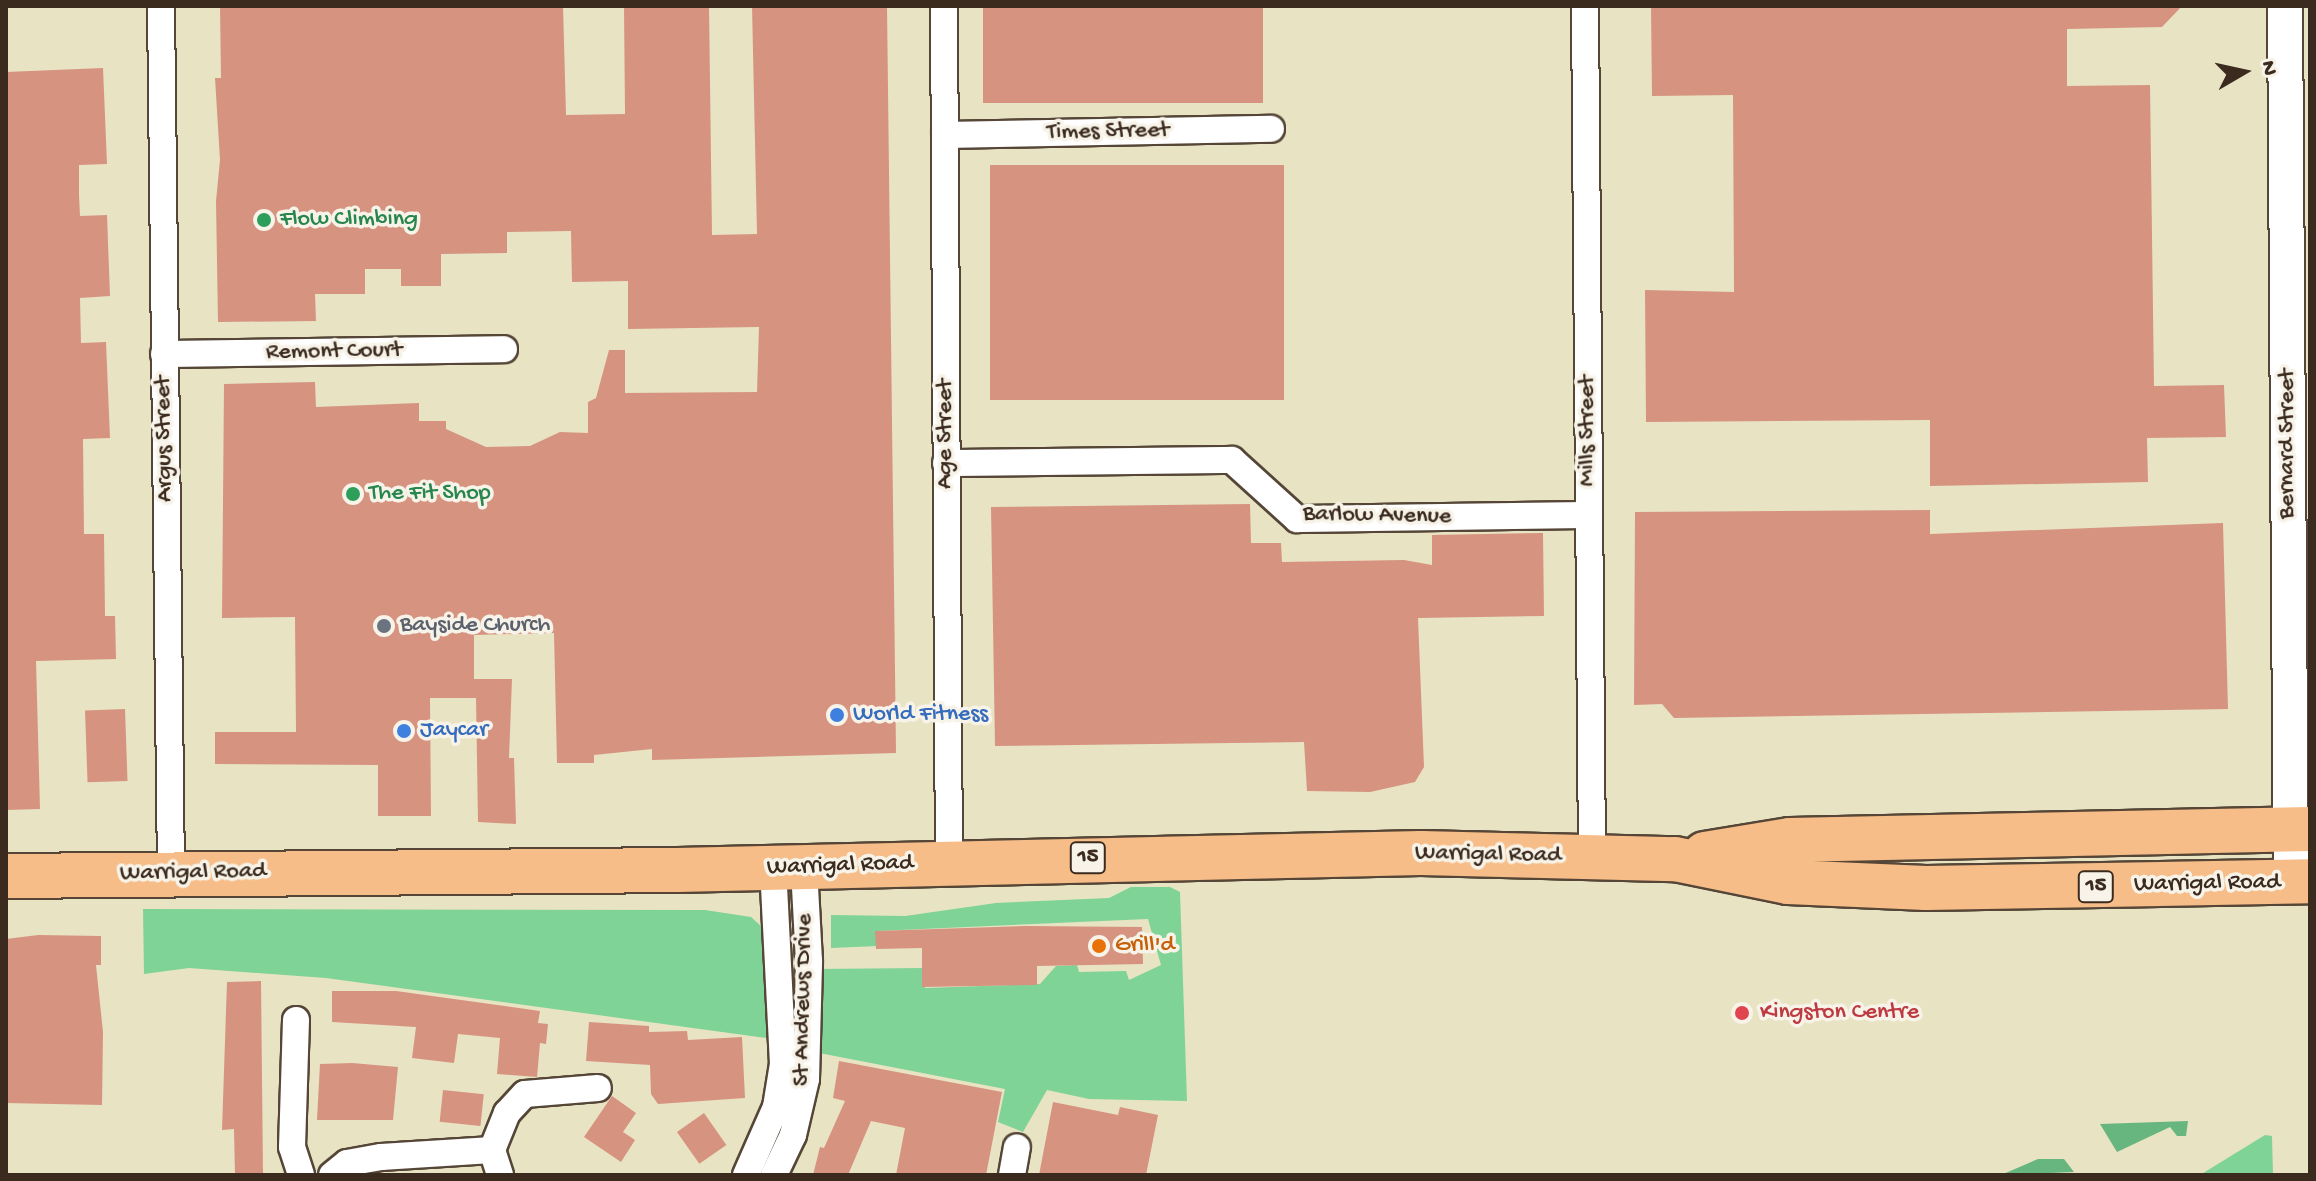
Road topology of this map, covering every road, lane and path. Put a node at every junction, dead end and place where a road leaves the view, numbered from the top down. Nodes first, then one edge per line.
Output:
1 (161, 6) edge
2 (944, 6) edge
3 (1585, 6) edge
4 (2285, 6) edge
5 (1271, 129) dead end
6 (945, 135) junction
7 (504, 349) dead end
8 (164, 354) junction
9 (946, 463) junction
10 (1589, 515) junction
11 (2301, 829) edge
12 (1592, 857) junction
13 (1675, 859) junction
14 (949, 863) junction
15 (788, 868) junction
16 (171, 872) junction
17 (6, 876) edge
18 (2300, 882) edge
19 (296, 1020) dead end
20 (598, 1088) dead end
21 (1017, 1147) dead end
22 (492, 1150) junction
23 (301, 1175) edge
24 (332, 1175) edge
25 (500, 1175) edge
26 (746, 1175) edge
27 (774, 1175) edge
28 (1012, 1175) edge

1 - 8 street, Argus Street
2 - 6 street, Age Street
3 - 10 street, Mills Street
4 - 11 street, Bernard Street
5 - 6 street, Times Street
6 - 9 street, Age Street
7 - 8 street, Remont Court
8 - 16 street, Argus Street
9 - 10 street, Barlow Avenue
9 - 14 street, Age Street
10 - 12 street, Mills Street
11 - 13 highway, Warrigal Road / 15
11 - 18 street, Bernard Street
12 - 13 highway, Warrigal Road / 15
12 - 14 highway, Warrigal Road / 15
13 - 18 highway, Warrigal Road / 15
14 - 15 highway, Warrigal Road / 15
15 - 16 highway, Warrigal Road / 15
15 - 26 street, St Andrews Drive
15 - 27 street, St Andrews Drive
16 - 17 highway, Warrigal Road / 15
19 - 23 street
20 - 22 street
21 - 28 street
22 - 24 street
22 - 25 street

